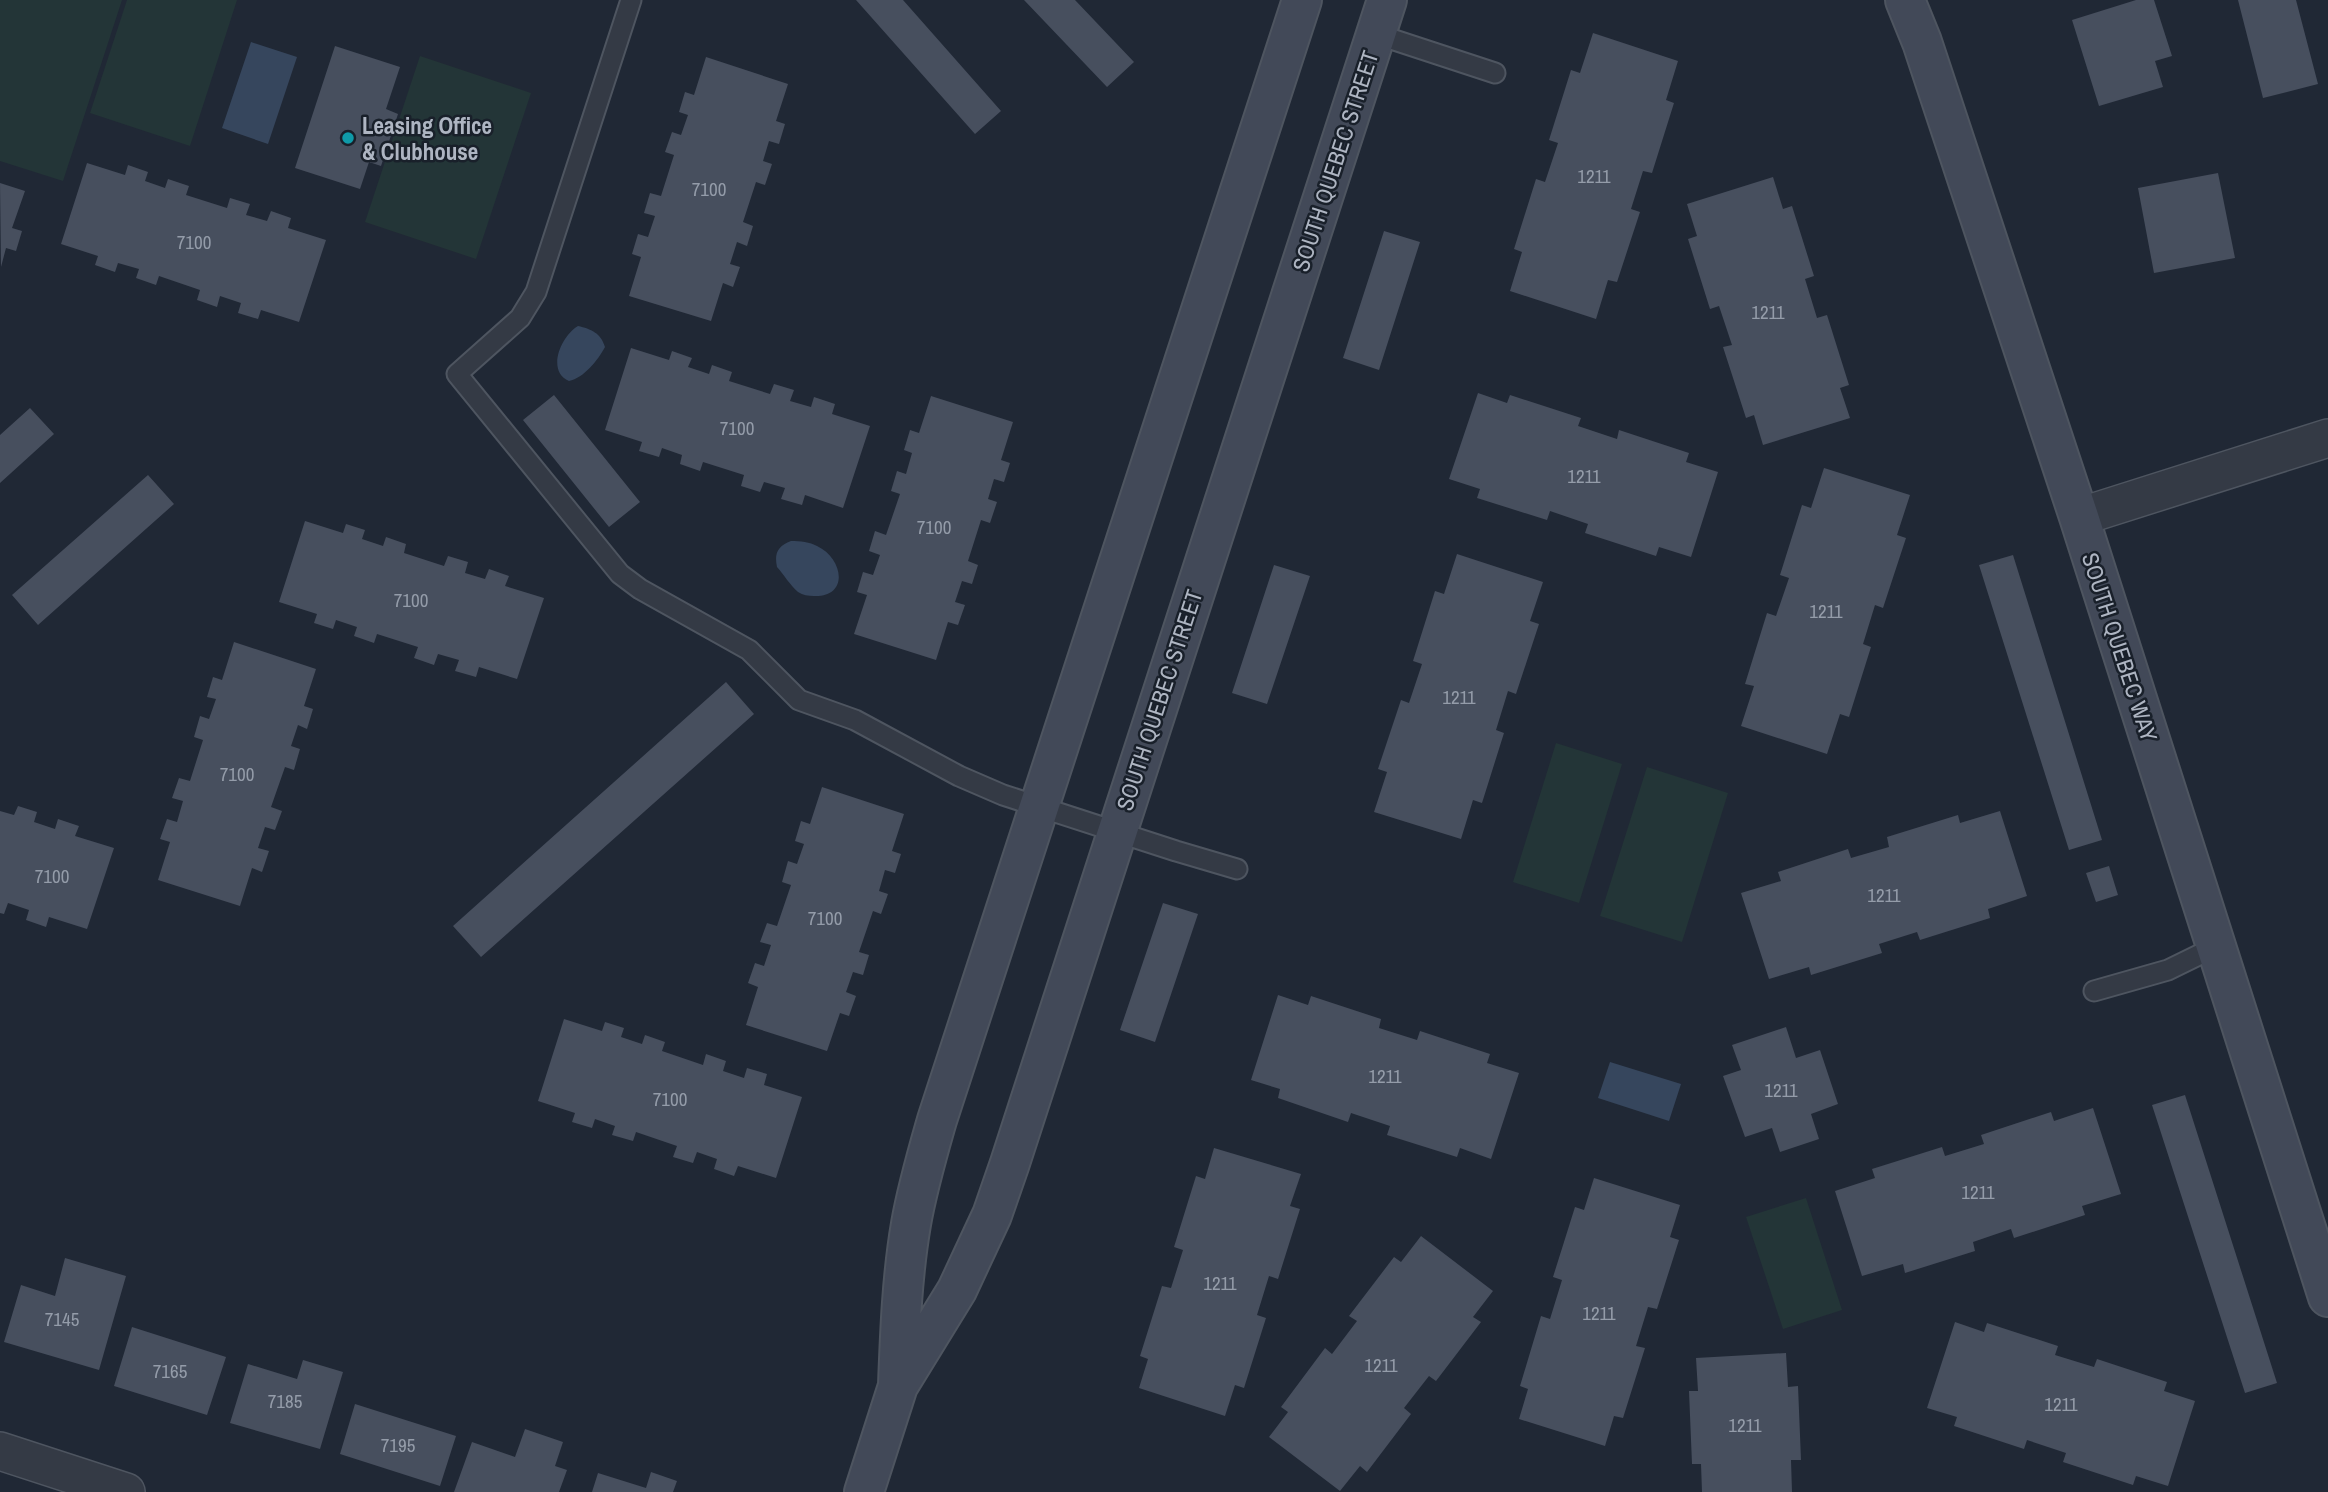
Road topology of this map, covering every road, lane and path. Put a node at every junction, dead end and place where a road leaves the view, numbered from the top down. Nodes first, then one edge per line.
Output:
1 (631, 0) edge
2 (1302, 0) edge
3 (1905, 0) edge
4 (1381, 17) edge
5 (1495, 73) dead end
6 (2328, 438) edge
7 (2079, 517) junction
8 (1040, 807) junction
9 (1116, 832) junction
10 (1237, 869) dead end
11 (2215, 947) junction
12 (2094, 991) dead end
13 (2328, 1297) edge
14 (898, 1386) junction
15 (0, 1451) edge
16 (126, 1492) edge
17 (864, 1492) edge

1 - 8 lane
2 - 8 main road, SOUTH QUEBEC STREET
3 - 7 main road, SOUTH QUEBEC WAY
4 - 5 lane
4 - 9 main road, SOUTH QUEBEC STREET
6 - 7 street
7 - 11 main road, SOUTH QUEBEC WAY
8 - 9 lane
8 - 14 main road, SOUTH QUEBEC STREET
9 - 10 lane
9 - 14 main road, SOUTH QUEBEC STREET
11 - 12 lane
11 - 13 main road, SOUTH QUEBEC WAY
14 - 17 main road, SOUTH QUEBEC STREET
15 - 16 street

